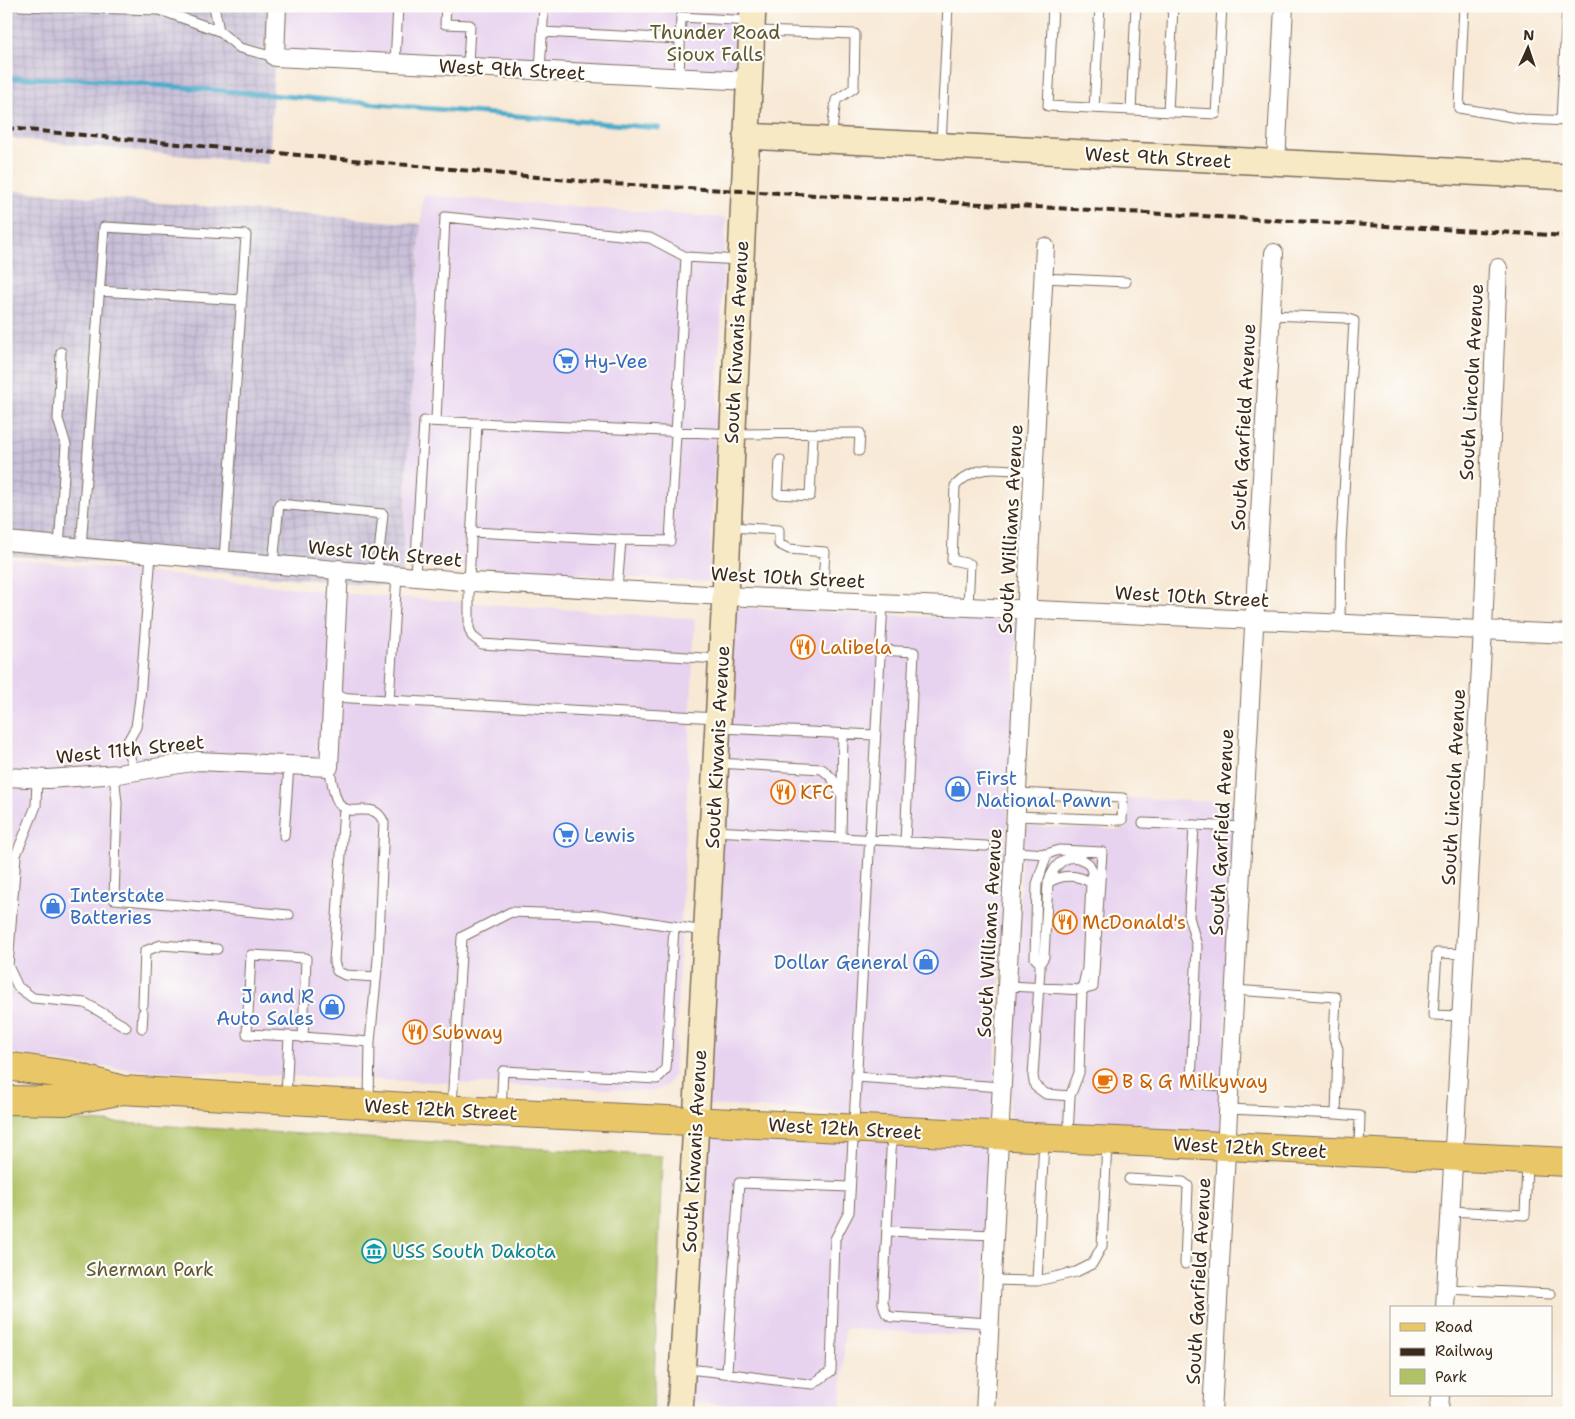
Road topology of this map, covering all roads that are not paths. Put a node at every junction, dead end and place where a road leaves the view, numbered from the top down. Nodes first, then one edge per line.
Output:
1 (20, 6) edge
2 (214, 6) edge
3 (277, 6) edge
4 (398, 6) edge
5 (446, 6) edge
6 (544, 6) edge
7 (948, 6) edge
8 (1053, 6) edge
9 (1100, 6) edge
10 (1136, 6) edge
11 (1173, 6) edge
12 (1222, 6) edge
13 (1284, 6) edge
14 (1464, 6) edge
15 (1567, 6) edge
16 (753, 20) edge
17 (219, 31) junction
18 (542, 32) junction
19 (680, 39) junction
20 (275, 56) junction
21 (395, 63) junction
22 (468, 66) junction
23 (540, 70) junction
24 (679, 77) junction
25 (750, 81) junction
26 (1094, 108) junction
27 (1131, 110) junction
28 (1168, 112) junction
29 (1565, 120) edge
30 (746, 136) junction
31 (830, 140) junction
32 (941, 147) junction
33 (1276, 163) junction
34 (1569, 177) edge
35 (1045, 246) dead end
36 (1274, 253) dead end
37 (686, 257) junction
38 (740, 260) junction
39 (1498, 268) dead end
40 (1043, 278) junction
41 (1126, 282) dead end
42 (99, 291) junction
43 (242, 300) junction
44 (1270, 315) junction
45 (61, 352) dead end
46 (436, 422) junction
47 (477, 423) junction
48 (675, 432) junction
49 (732, 434) junction
50 (813, 434) junction
51 (859, 451) dead end
52 (780, 460) dead end
53 (1034, 472) junction
54 (728, 527) junction
55 (472, 532) junction
56 (621, 540) junction
57 (6, 541) edge
58 (56, 546) junction
59 (6, 548) edge
60 (81, 548) junction
61 (151, 554) junction
62 (224, 560) junction
63 (273, 564) junction
64 (339, 569) junction
65 (377, 573) junction
66 (397, 575) junction
67 (415, 576) junction
68 (469, 582) junction
69 (617, 590) junction
70 (725, 596) junction
71 (822, 600) junction
72 (883, 603) junction
73 (968, 607) junction
74 (1027, 610) junction
75 (1254, 620) junction
76 (1340, 624) junction
77 (1483, 630) junction
78 (1569, 634) edge
79 (880, 650) junction
80 (722, 659) junction
81 (333, 697) junction
82 (389, 700) junction
83 (718, 723) junction
84 (843, 734) junction
85 (875, 735) junction
86 (716, 763) junction
87 (289, 765) junction
88 (329, 767) junction
89 (135, 772) junction
90 (114, 774) junction
91 (6, 777) edge
92 (36, 779) junction
93 (1018, 793) junction
94 (842, 796) junction
95 (344, 808) junction
96 (1016, 816) junction
97 (1143, 823) dead end
98 (1194, 825) junction
99 (1243, 827) junction
100 (712, 831) junction
101 (284, 836) dead end
102 (841, 838) junction
103 (868, 839) junction
104 (905, 842) junction
105 (986, 846) dead end
106 (1015, 852) junction
107 (1047, 854) junction
108 (1048, 883) junction
109 (1091, 883) junction
110 (289, 915) dead end
111 (674, 926) junction
112 (707, 931) junction
113 (217, 949) dead end
114 (1464, 954) junction
115 (1040, 963) junction
116 (376, 978) junction
117 (1008, 986) junction
118 (1039, 987) junction
119 (1082, 990) junction
120 (1234, 990) junction
121 (1461, 1016) junction
122 (126, 1027) dead end
123 (142, 1028) dead end
124 (289, 1036) junction
125 (303, 1038) junction
126 (370, 1042) junction
127 (6, 1066) edge
128 (856, 1077) junction
129 (1002, 1087) junction
130 (1229, 1087) junction
131 (122, 1090) junction
132 (1070, 1096) junction
133 (6, 1100) edge
134 (286, 1100) junction
135 (368, 1105) junction
136 (452, 1109) junction
137 (1228, 1109) junction
138 (501, 1112) junction
139 (1336, 1114) junction
140 (696, 1121) junction
141 (854, 1128) junction
142 (892, 1130) junction
143 (1000, 1135) junction
144 (1056, 1138) junction
145 (1107, 1140) junction
146 (1226, 1146) junction
147 (1359, 1152) junction
148 (1452, 1156) junction
149 (1527, 1160) junction
150 (1569, 1162) edge
151 (1129, 1179) dead end
152 (850, 1187) junction
153 (1450, 1211) junction
154 (887, 1231) junction
155 (994, 1235) junction
156 (1186, 1264) dead end
157 (992, 1280) junction
158 (1037, 1281) junction
159 (1446, 1289) junction
160 (1552, 1294) dead end
161 (1445, 1306) edge
162 (990, 1323) junction
163 (682, 1369) junction
164 (728, 1372) junction
165 (1440, 1396) edge
166 (680, 1413) edge
167 (985, 1413) edge
168 (1212, 1413) edge
169 (1439, 1413) edge

1 - 17 lane
2 - 17 lane
3 - 20 street
4 - 21 lane
5 - 22 lane
6 - 18 lane
7 - 32 lane
8 - 26 lane
9 - 26 lane
10 - 27 lane
11 - 28 lane
12 - 28 lane
13 - 33 street
14 - 29 lane
15 - 29 lane
16 - 19 lane
16 - 25 main road, South Kiwanis Avenue
16 - 31 lane
17 - 20 lane
18 - 19 lane
18 - 23 lane
19 - 24 lane
20 - 21 street, West 9th Street
21 - 22 street, West 9th Street
22 - 23 street, West 9th Street
23 - 24 street, West 9th Street
24 - 25 street, West 9th Street
25 - 30 main road, South Kiwanis Avenue
26 - 27 lane
27 - 28 lane
30 - 31 main road, West 9th Street
30 - 38 main road, South Kiwanis Avenue
31 - 32 main road, West 9th Street
32 - 33 main road, West 9th Street
33 - 34 main road, West 9th Street
35 - 40 street, South Williams Avenue
36 - 44 street, South Garfield Avenue
37 - 38 lane
37 - 46 lane
37 - 48 lane
38 - 49 main road, South Kiwanis Avenue
39 - 77 street, South Lincoln Avenue
40 - 41 lane
40 - 53 street, South Williams Avenue
42 - 43 lane
42 - 43 lane
42 - 60 lane
43 - 62 lane
44 - 75 street, South Garfield Avenue
44 - 76 lane
45 - 58 lane
46 - 47 lane
46 - 67 lane
47 - 48 lane
47 - 55 lane
48 - 49 lane
48 - 56 lane
49 - 50 lane
49 - 54 main road, South Kiwanis Avenue
50 - 51 lane
50 - 52 lane
53 - 73 lane
53 - 74 street, South Williams Avenue
54 - 70 main road, South Kiwanis Avenue
54 - 71 lane
55 - 56 lane
55 - 68 lane
56 - 69 lane
57 - 58 street, West 10th Street
58 - 59 street
58 - 60 street, West 10th Street
60 - 61 street, West 10th Street
61 - 62 street, West 10th Street
61 - 89 lane
62 - 63 street, West 10th Street
63 - 64 street, West 10th Street
63 - 65 lane
64 - 65 street, West 10th Street
64 - 81 street
65 - 66 street, West 10th Street
66 - 67 street, West 10th Street
66 - 82 lane
67 - 68 street, West 10th Street
68 - 69 street, West 10th Street
68 - 80 lane
69 - 70 street, West 10th Street
70 - 71 street, West 10th Street
70 - 80 main road, South Kiwanis Avenue
71 - 72 street, West 10th Street
72 - 73 street, West 10th Street
72 - 79 lane
73 - 74 street, West 10th Street
74 - 75 street, West 10th Street
74 - 93 street, South Williams Avenue
75 - 76 street, West 10th Street
75 - 99 street, South Garfield Avenue
76 - 77 street, West 10th Street
77 - 78 street, West 10th Street
77 - 114 street, South Lincoln Avenue
79 - 85 lane
79 - 104 lane
80 - 83 main road, South Kiwanis Avenue
81 - 82 lane
81 - 88 street
82 - 83 lane
83 - 84 lane
83 - 86 main road, South Kiwanis Avenue
84 - 85 lane
84 - 94 lane
85 - 103 lane
86 - 94 lane
86 - 100 main road, South Kiwanis Avenue
87 - 88 street, West 11th Street
87 - 89 street, West 11th Street
87 - 101 lane
88 - 95 lane
89 - 90 street, West 11th Street
90 - 92 street, West 11th Street
90 - 110 lane
91 - 92 street, West 11th Street
92 - 122 lane
93 - 96 street, South Williams Avenue
93 - 96 lane
94 - 102 lane
95 - 116 lane
95 - 116 lane
96 - 106 street, South Williams Avenue
97 - 98 lane
98 - 99 lane
98 - 130 lane
99 - 120 street, South Garfield Avenue
100 - 102 lane
100 - 112 main road, South Kiwanis Avenue
102 - 103 lane
103 - 104 lane
103 - 128 lane
104 - 105 lane
106 - 107 lane
106 - 117 street, South Williams Avenue
107 - 115 lane
107 - 119 lane
108 - 109 lane
108 - 109 lane
108 - 115 lane
109 - 119 lane
111 - 112 lane
111 - 136 lane
111 - 138 lane
112 - 140 main road, South Kiwanis Avenue
113 - 123 lane
114 - 121 street, South Lincoln Avenue
114 - 121 lane
115 - 118 lane
116 - 126 lane
117 - 118 lane
117 - 129 street, South Williams Avenue
118 - 119 lane
118 - 132 lane
119 - 132 lane
120 - 130 street, South Garfield Avenue
120 - 139 lane
121 - 148 street, South Lincoln Avenue
124 - 125 lane
124 - 125 lane
124 - 134 lane
125 - 126 lane
126 - 135 lane
127 - 131 main road, West 12th Street
128 - 129 lane
128 - 141 lane
129 - 143 street, South Williams Avenue
130 - 137 street, South Garfield Avenue
131 - 133 main road, West 12th Street
131 - 134 main road, West 12th Street
132 - 144 lane
134 - 135 main road, West 12th Street
135 - 136 main road, West 12th Street
136 - 138 main road, West 12th Street
137 - 139 lane
137 - 146 street, South Garfield Avenue
138 - 140 main road, West 12th Street
139 - 147 lane
140 - 141 main road, West 12th Street
140 - 163 main road, South Kiwanis Avenue
141 - 142 main road, West 12th Street
141 - 152 lane
142 - 143 main road, West 12th Street
142 - 154 lane
143 - 144 main road, West 12th Street
143 - 155 street, South Williams Avenue
144 - 145 main road, West 12th Street
144 - 158 lane
145 - 146 main road, West 12th Street
145 - 158 lane
146 - 147 main road, West 12th Street
146 - 168 street, South Garfield Avenue
147 - 148 main road, West 12th Street
148 - 149 main road, West 12th Street
148 - 153 street, South Lincoln Avenue
149 - 150 main road, West 12th Street
149 - 153 lane
151 - 156 lane
152 - 164 lane
152 - 164 lane
153 - 159 street, South Lincoln Avenue
154 - 155 lane
154 - 162 lane
155 - 157 street, South Williams Avenue
157 - 158 lane
157 - 162 street, South Williams Avenue
159 - 160 lane
159 - 161 street, South Lincoln Avenue
162 - 167 street, South Williams Avenue
163 - 164 lane
163 - 166 main road, South Kiwanis Avenue
165 - 169 street

